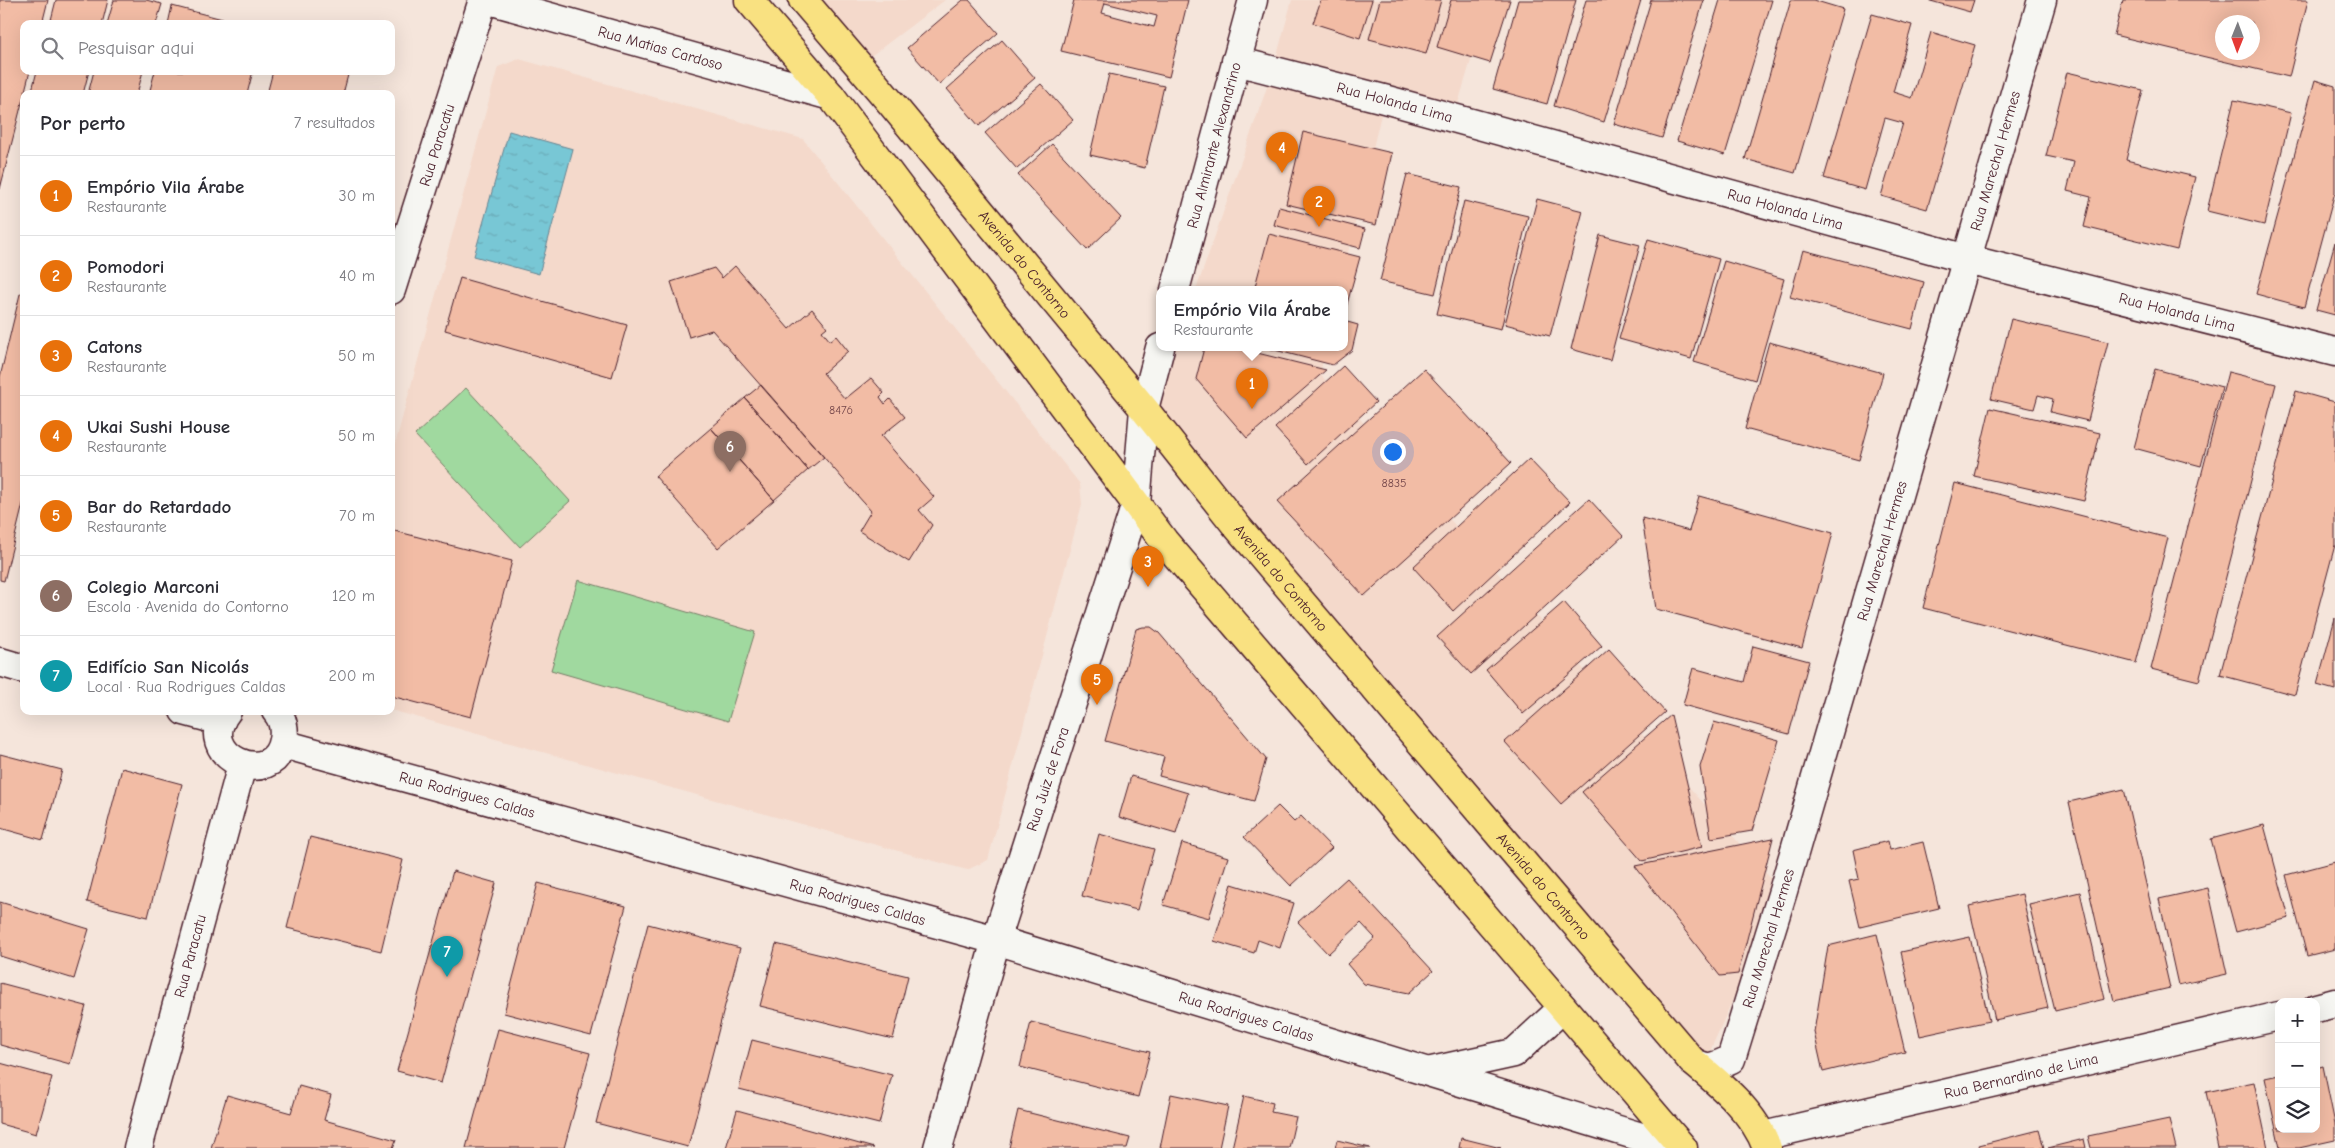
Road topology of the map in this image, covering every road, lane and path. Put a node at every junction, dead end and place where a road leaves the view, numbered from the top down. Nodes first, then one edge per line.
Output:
1 (484, 0) edge
2 (489, 0) edge
3 (749, 0) edge
4 (803, 0) edge
5 (1253, 0) edge
6 (2042, 0) edge
7 (1236, 61) junction
8 (830, 96) junction
9 (1967, 259) junction
10 (395, 278) edge
11 (1176, 286) edge
12 (1159, 351) edge
13 (2335, 352) edge
14 (1144, 409) junction
15 (1136, 504) junction
16 (0, 662) edge
17 (20, 667) edge
18 (278, 715) edge
19 (224, 716) edge
20 (283, 744) junction
21 (242, 765) junction
22 (996, 940) junction
23 (2335, 1003) edge
24 (2320, 1007) edge
25 (1563, 1008) junction
26 (2275, 1017) edge
27 (1692, 1061) junction
28 (1430, 1072) junction
29 (1765, 1142) edge
30 (138, 1148) edge
31 (938, 1148) edge
32 (1677, 1148) edge
33 (1683, 1148) edge

1 - 10 street, Rua Paracatu
2 - 8 street, Rua Matias Cardoso
3 - 8 main road
4 - 14 main road, Avenida do Contorno
5 - 7 street, Rua Almirante Alexandrino
6 - 9 street, Rua Marechal Hermes
7 - 9 street, Rua Holanda Lima
7 - 11 street, Rua Almirante Alexandrino
8 - 15 main road
9 - 13 street, Rua Holanda Lima
9 - 27 street, Rua Marechal Hermes
12 - 14 street
14 - 15 street, Rua Juiz de Fora
14 - 27 main road, Avenida do Contorno
15 - 22 street, Rua Juiz de Fora
15 - 25 main road
16 - 17 street
18 - 20 street
19 - 21 street
20 - 21 street
20 - 22 street, Rua Rodrigues Caldas
21 - 30 street, Rua Paracatu
22 - 28 street, Rua Rodrigues Caldas
22 - 31 street, Rua Juiz de Fora
23 - 24 street
25 - 28 street, Rua Rodrigues Caldas
25 - 33 main road
26 - 29 street, Rua Bernardino de Lima
27 - 29 main road, Avenida do Contorno
28 - 32 street, Rua Rodrigues Caldas

